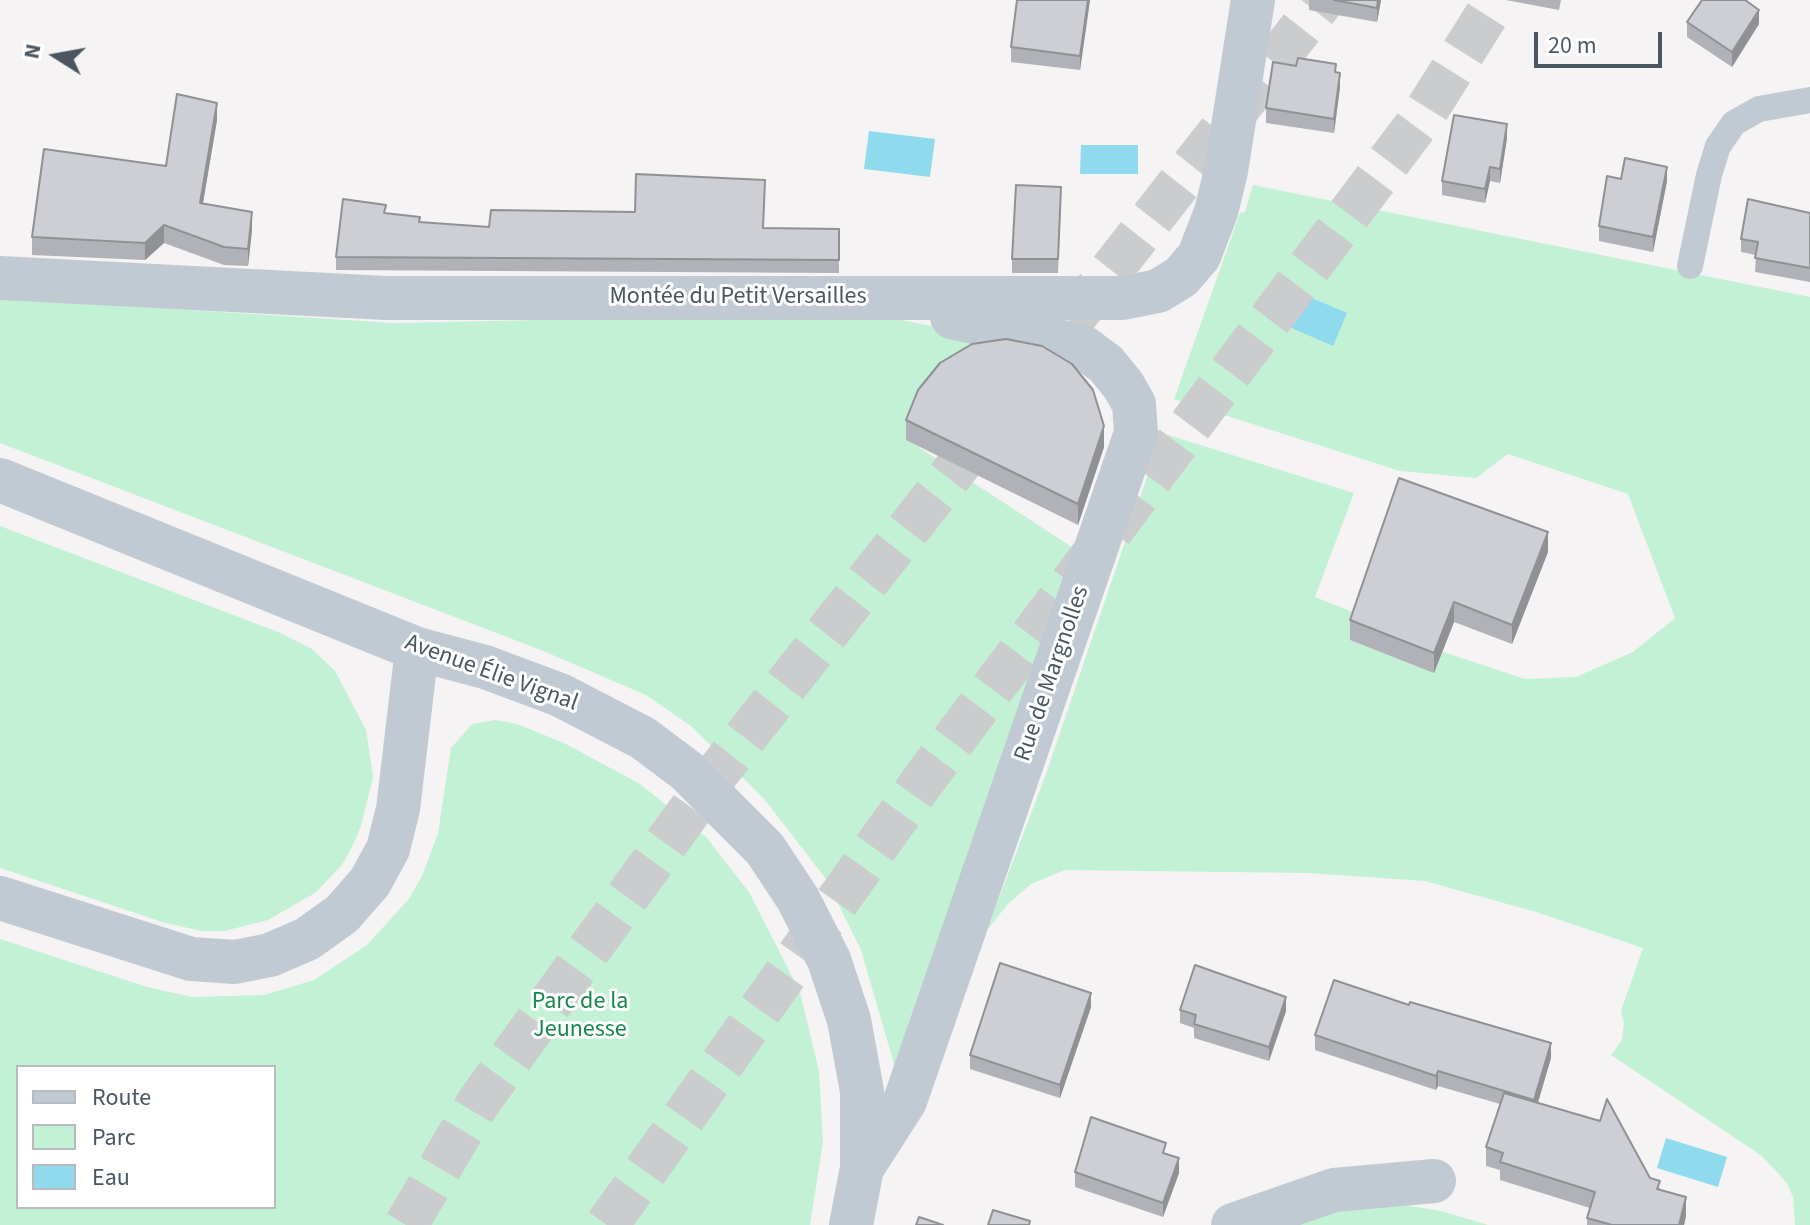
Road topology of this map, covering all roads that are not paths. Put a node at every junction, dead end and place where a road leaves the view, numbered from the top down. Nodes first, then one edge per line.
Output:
1 (1253, 0) edge
2 (1810, 100) edge
3 (1690, 266) dead end
4 (0, 278) edge
5 (861, 298) junction
6 (0, 480) edge
7 (417, 649) junction
8 (0, 898) edge
9 (862, 1168) junction
10 (1434, 1181) dead end
11 (1270, 1216) edge
12 (851, 1225) edge
13 (1233, 1225) edge

1 - 5 street, Montée du Petit Versailles
2 - 3 lane
4 - 5 street, Montée du Petit Versailles
5 - 9 street, Rue de Margnolles
6 - 7 street, Avenue Élie Vignal
7 - 8 street
7 - 9 street, Avenue Élie Vignal
9 - 12 street, Rue de Margnolles
10 - 11 street
11 - 13 street

